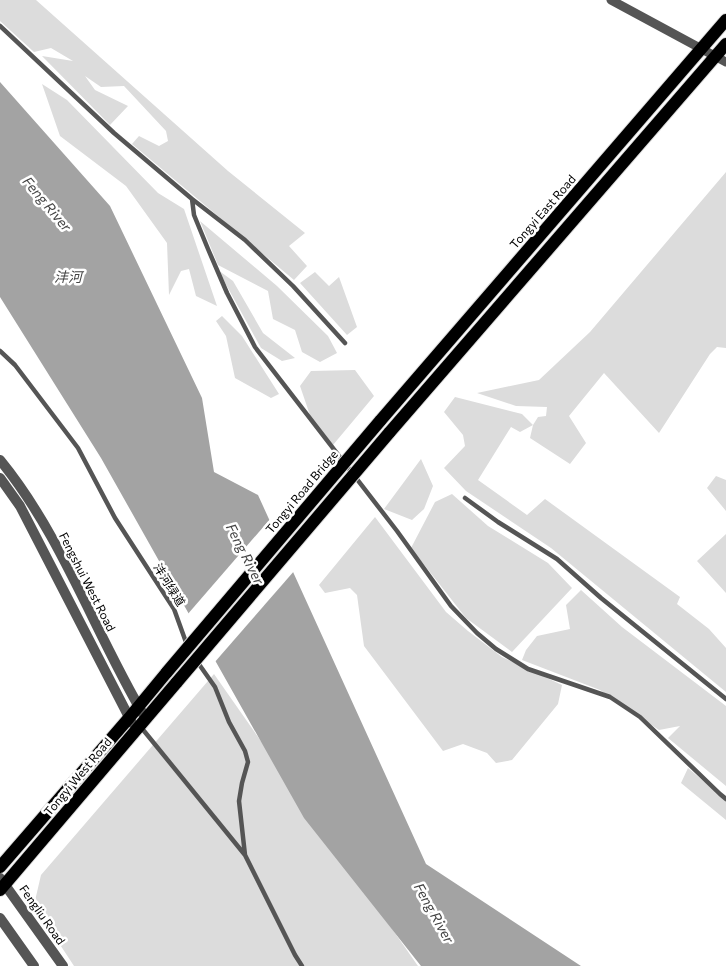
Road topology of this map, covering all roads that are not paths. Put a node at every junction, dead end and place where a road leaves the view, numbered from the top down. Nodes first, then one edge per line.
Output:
1 (611, 0) edge
2 (726, 20) edge
3 (0, 26) edge
4 (726, 44) edge
5 (702, 49) junction
6 (720, 59) edge
7 (192, 199) junction
8 (345, 343) dead end
9 (0, 351) edge
10 (380, 421) joint
11 (0, 460) edge
12 (0, 478) edge
13 (465, 498) dead end
14 (166, 672) joint
15 (726, 698) edge
16 (138, 707) junction
17 (129, 718) junction
18 (141, 725) junction
19 (726, 798) edge
20 (245, 855) junction
21 (0, 867) edge
22 (2, 884) edge
23 (0, 918) edge
24 (34, 966) edge
25 (63, 966) edge
26 (302, 966) edge

1 - 5 street
2 - 5 main road, Tongyi East Road
3 - 7 lane
4 - 6 main road
5 - 6 street
5 - 10 main road, Tongyi East Road
6 - 18 main road, Tongyi West Road, bridge
7 - 8 lane
7 - 19 lane
9 - 20 lane, 沣河绿道
10 - 14 main road, Tongyi Road Bridge, bridge
11 - 16 street, Fengshui West Road
12 - 17 street, Fengshui West Road
13 - 15 lane
14 - 16 main road, Tongyi West Road
16 - 17 main road, Tongyi West Road
16 - 18 street, Fengshui West Road
17 - 18 street, Fengshui West Road
17 - 21 main road, Tongyi West Road
18 - 20 lane
18 - 22 main road, Tongyi West Road
20 - 26 lane
22 - 25 street, Fengliu Road
23 - 24 street

